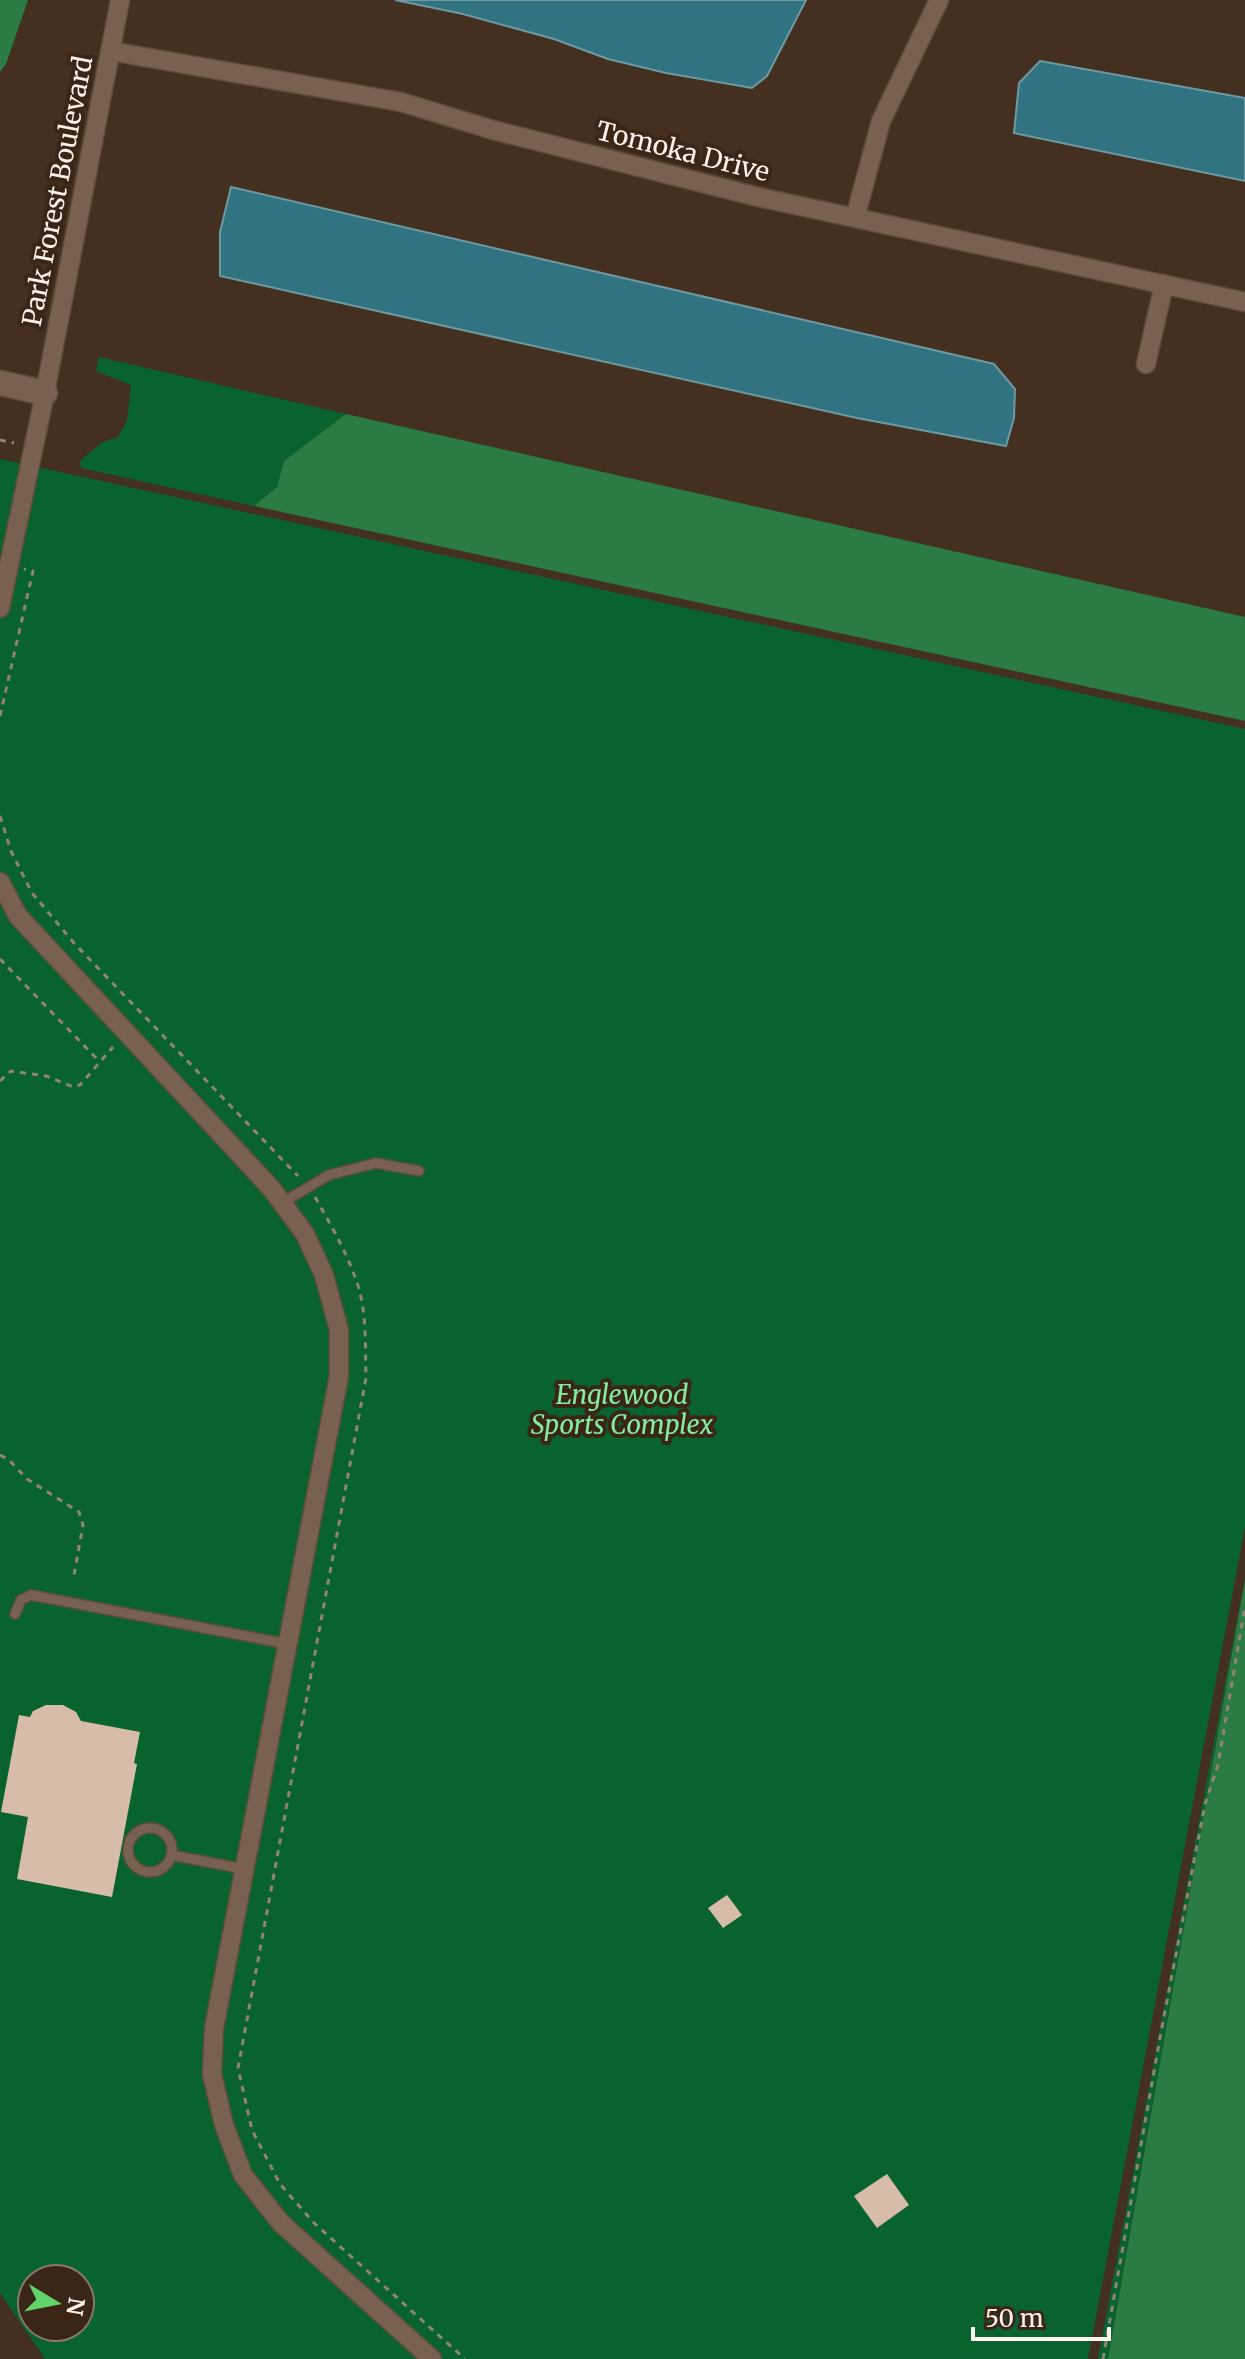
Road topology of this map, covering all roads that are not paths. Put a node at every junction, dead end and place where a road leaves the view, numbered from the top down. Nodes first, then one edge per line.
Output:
1 (120, 0) edge
2 (939, 0) edge
3 (110, 51) junction
4 (855, 218) junction
5 (1164, 284) junction
6 (1245, 302) edge
7 (1146, 364) dead end
8 (0, 383) edge
9 (45, 393) junction
10 (0, 608) edge
11 (0, 882) edge
12 (419, 1171) dead end
13 (282, 1203) junction
14 (15, 1614) dead end
15 (288, 1644) junction
16 (171, 1855) junction
17 (244, 1869) junction
18 (432, 2359) edge

1 - 3 street, Park Forest Boulevard
2 - 4 street
3 - 4 street, Tomoka Drive
3 - 9 street, Park Forest Boulevard
4 - 5 street, Tomoka Drive
5 - 6 street, Tomoka Drive
5 - 7 street
8 - 9 street
9 - 10 street, Park Forest Boulevard
11 - 13 street
12 - 13 lane
13 - 15 street
14 - 15 lane
15 - 17 street
16 - 16 lane
16 - 17 lane
17 - 18 street

